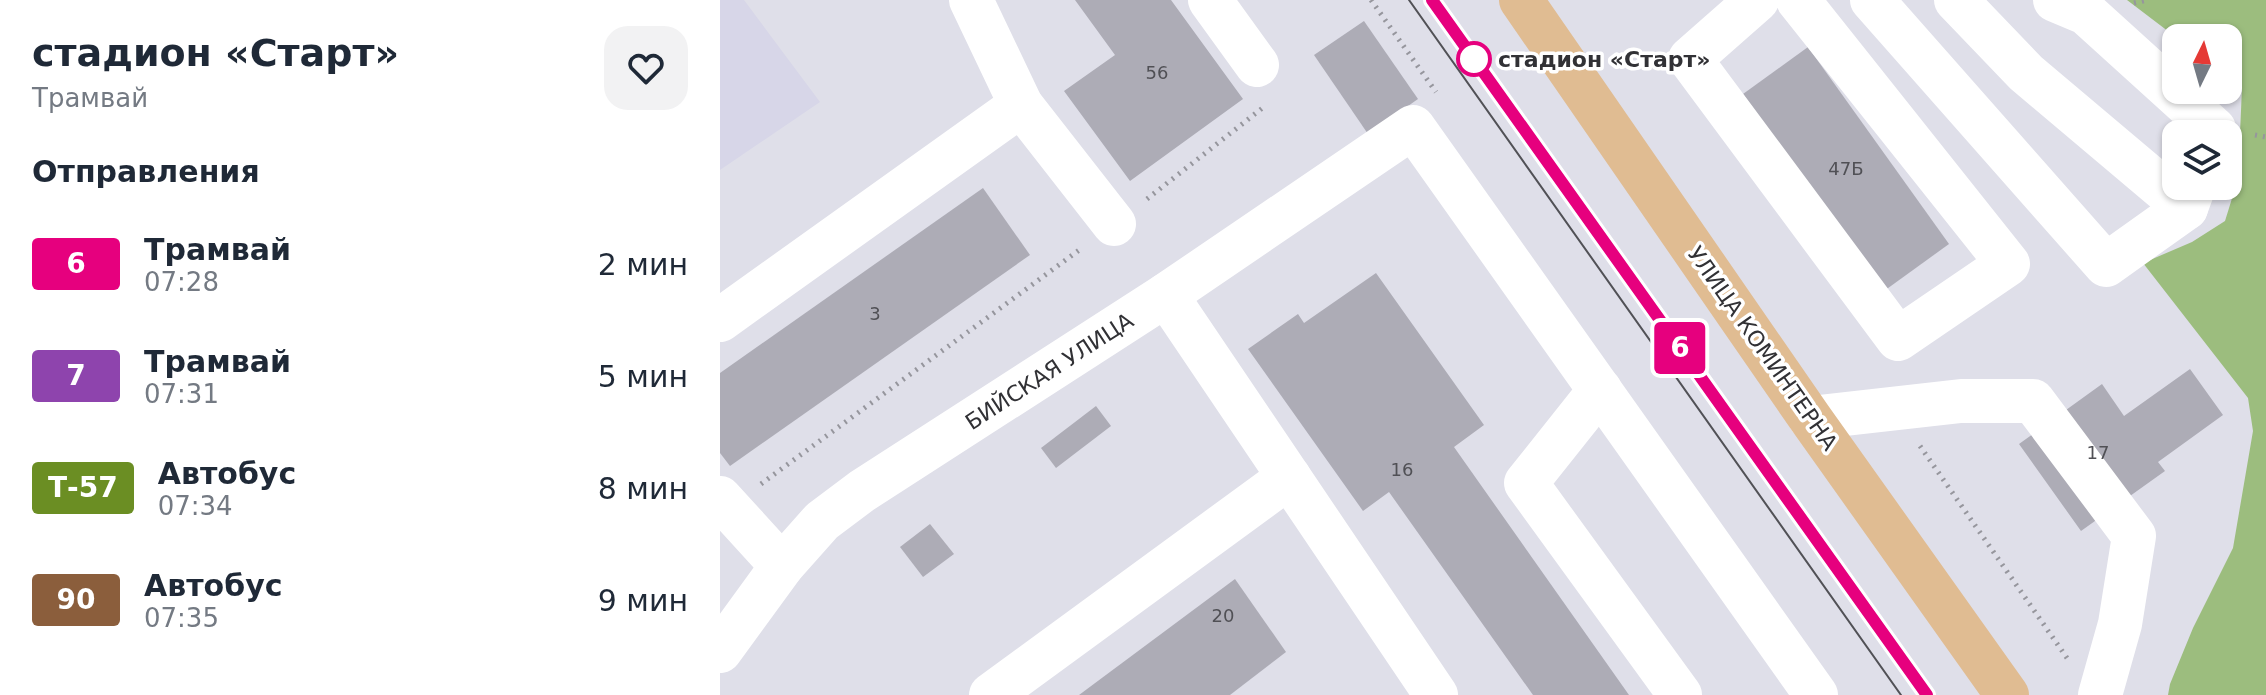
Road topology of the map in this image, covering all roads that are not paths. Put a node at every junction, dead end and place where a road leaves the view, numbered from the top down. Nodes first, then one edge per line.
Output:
1 (971, 0) edge
2 (1210, 0) edge
3 (1521, 0) edge
4 (1757, 0) edge
5 (1798, 0) edge
6 (1939, 0) edge
7 (1956, 0) edge
8 (2055, 0) edge
9 (1884, 14) edge
10 (1263, 84) road end
11 (1021, 105) junction
12 (2204, 120) edge
13 (2162, 176) edge
14 (2186, 200) edge
15 (1114, 224) road end
16 (1166, 295) junction
17 (720, 320) edge
18 (1600, 390) junction
19 (1810, 418) junction
20 (1289, 477) junction
21 (724, 504) edge
22 (782, 566) junction
23 (720, 651) edge
24 (2087, 682) edge
25 (991, 695) edge
26 (1436, 695) edge
27 (1680, 695) edge
28 (1816, 695) edge
29 (2007, 695) edge

1 - 11 street
2 - 10 street
3 - 19 main road, УЛИЦА КОМИНТЕРНА
4 - 5 street
6 - 9 street
7 - 13 street
8 - 12 street
9 - 14 street
11 - 15 street
11 - 17 street
16 - 18 street, БИЙСКАЯ УЛИЦА
16 - 20 street
16 - 22 street, БИЙСКАЯ УЛИЦА
18 - 27 street
18 - 28 street
19 - 24 street
19 - 29 main road, УЛИЦА КОМИНТЕРНА
20 - 25 street
20 - 26 street
21 - 22 street
22 - 23 street, БИЙСКАЯ УЛИЦА

